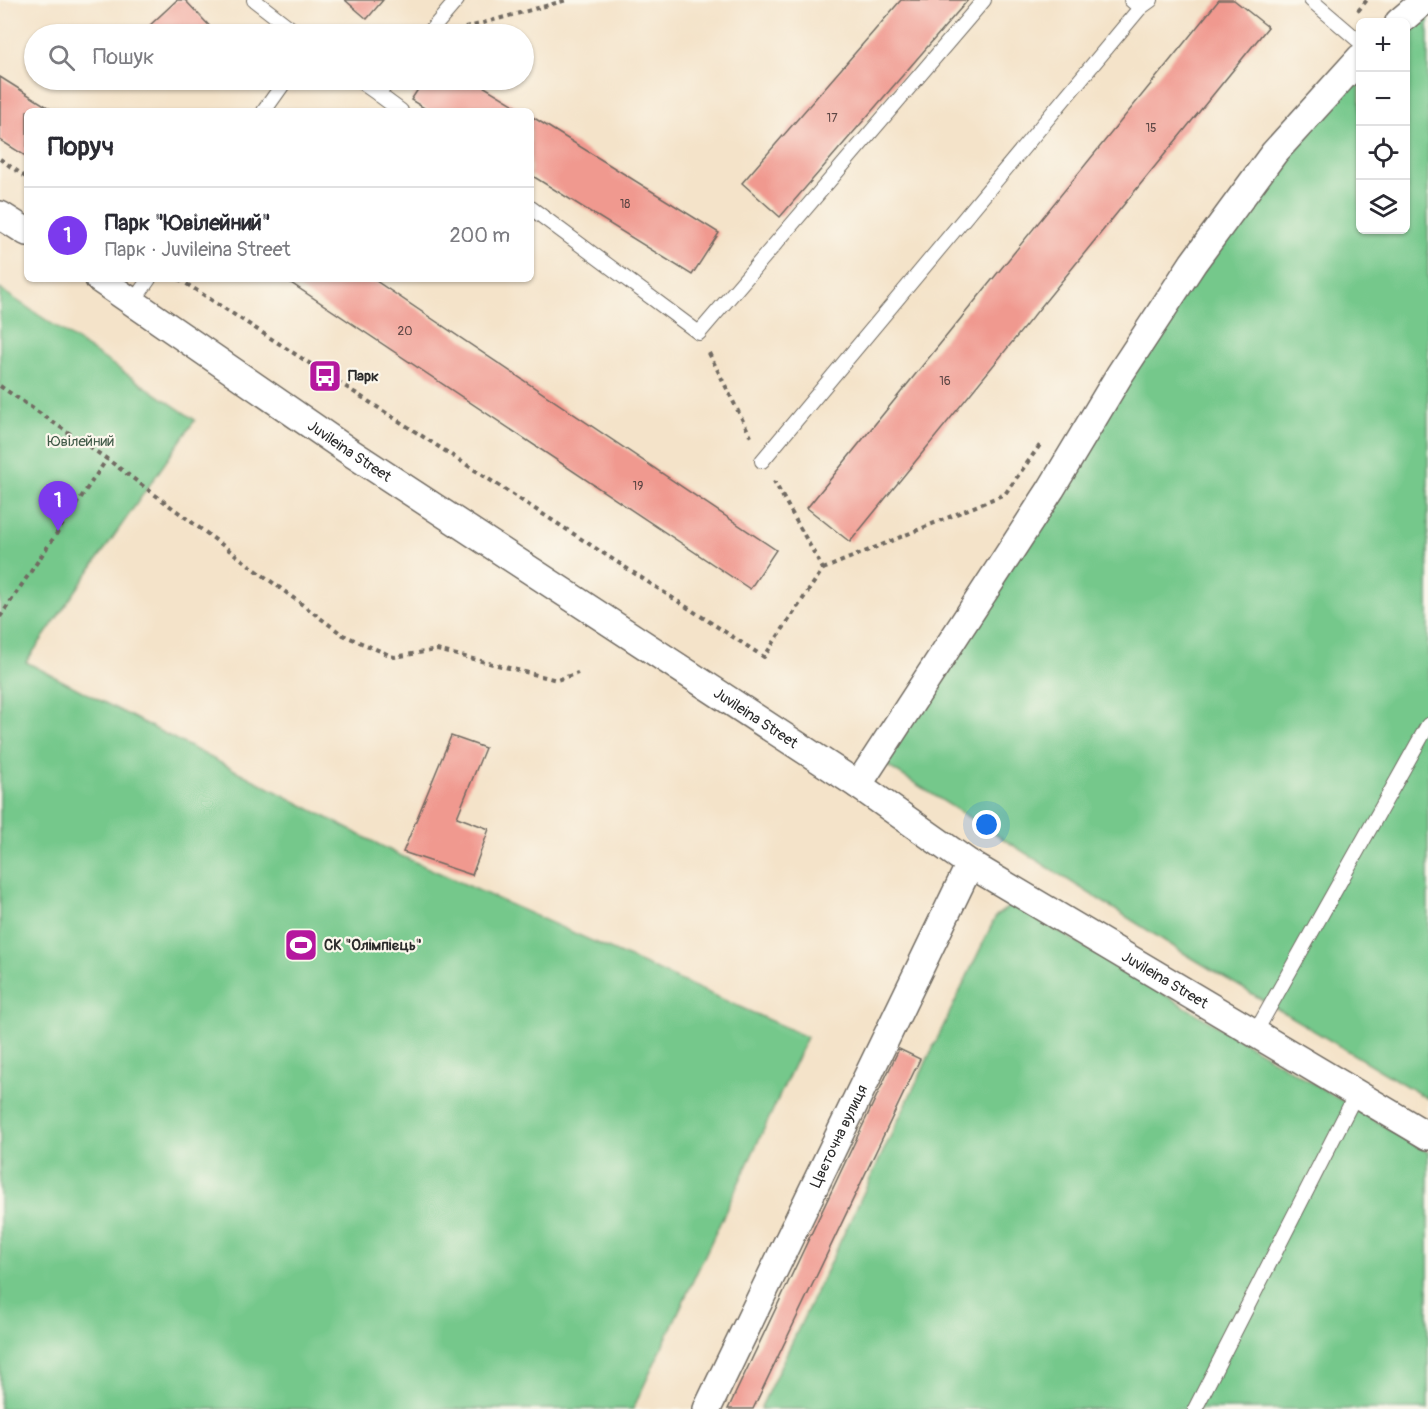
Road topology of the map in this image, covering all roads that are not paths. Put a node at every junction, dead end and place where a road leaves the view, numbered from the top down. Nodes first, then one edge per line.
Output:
1 (254, 0) edge
2 (457, 0) edge
3 (984, 0) edge
4 (1311, 0) edge
5 (1425, 0) edge
6 (1141, 3) edge
7 (1404, 18) edge
8 (285, 24) edge
9 (437, 24) edge
10 (1356, 38) edge
11 (1356, 62) edge
12 (279, 90) edge
13 (372, 90) edge
14 (381, 90) edge
15 (378, 94) junction
16 (266, 108) edge
17 (397, 108) edge
18 (534, 210) edge
19 (0, 215) edge
20 (24, 230) edge
21 (104, 282) edge
22 (147, 282) edge
23 (134, 302) junction
24 (762, 461) road end
25 (1428, 725) edge
26 (858, 785) junction
27 (970, 864) junction
28 (1255, 1033) junction
29 (1356, 1094) junction
30 (1428, 1136) edge
31 (707, 1409) edge
32 (1195, 1409) edge

1 - 8 lane
2 - 9 lane
3 - 18 lane
4 - 10 lane
5 - 7 street
6 - 24 lane
11 - 26 street
12 - 16 lane
13 - 15 lane
14 - 15 lane
15 - 17 lane
19 - 20 street
21 - 23 street, Juvileina Street
22 - 23 lane
23 - 26 street, Juvileina Street
25 - 28 lane
26 - 27 street, Juvileina Street
27 - 28 street, Juvileina Street
27 - 31 street, Цвєточна вулиця
28 - 29 street, Juvileina Street
29 - 30 street, Juvileina Street
29 - 32 lane

